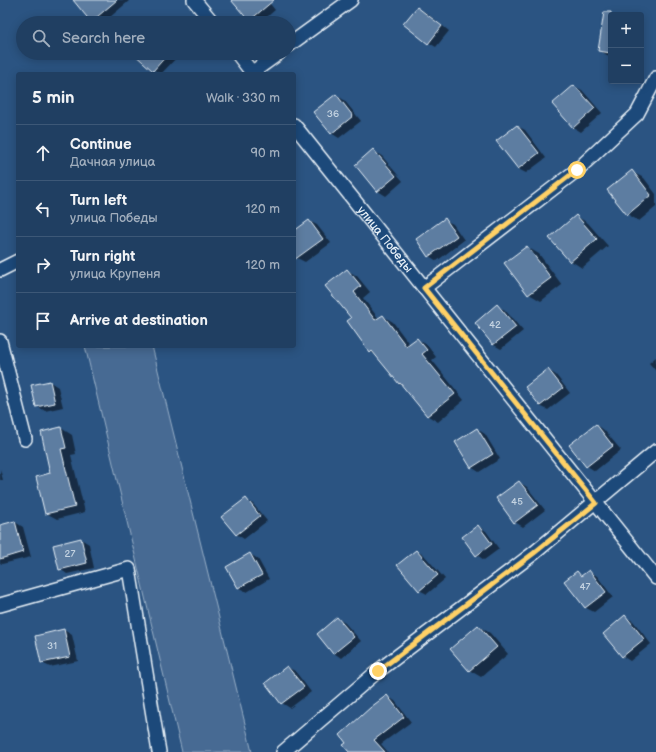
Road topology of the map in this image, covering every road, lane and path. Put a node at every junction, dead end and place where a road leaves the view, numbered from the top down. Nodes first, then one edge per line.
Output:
1 (194, 0) edge
2 (351, 0) edge
3 (207, 16) edge
4 (296, 40) edge
5 (242, 60) edge
6 (269, 60) edge
7 (251, 72) edge
8 (253, 72) edge
9 (656, 78) edge
10 (296, 128) edge
11 (16, 262) edge
12 (0, 270) edge
13 (424, 288) junction
14 (0, 341) edge
15 (25, 439) dead end
16 (656, 451) edge
17 (596, 503) junction
18 (656, 578) edge
19 (0, 605) edge
20 (159, 752) edge
21 (283, 752) edge

1 - 3 street
2 - 4 street
5 - 7 street
6 - 8 street
9 - 13 street
10 - 13 street, улица Победы
11 - 12 street
13 - 17 street, улица Победы
14 - 15 street
16 - 17 street
17 - 18 street, улица Победы
17 - 21 street
19 - 20 street

